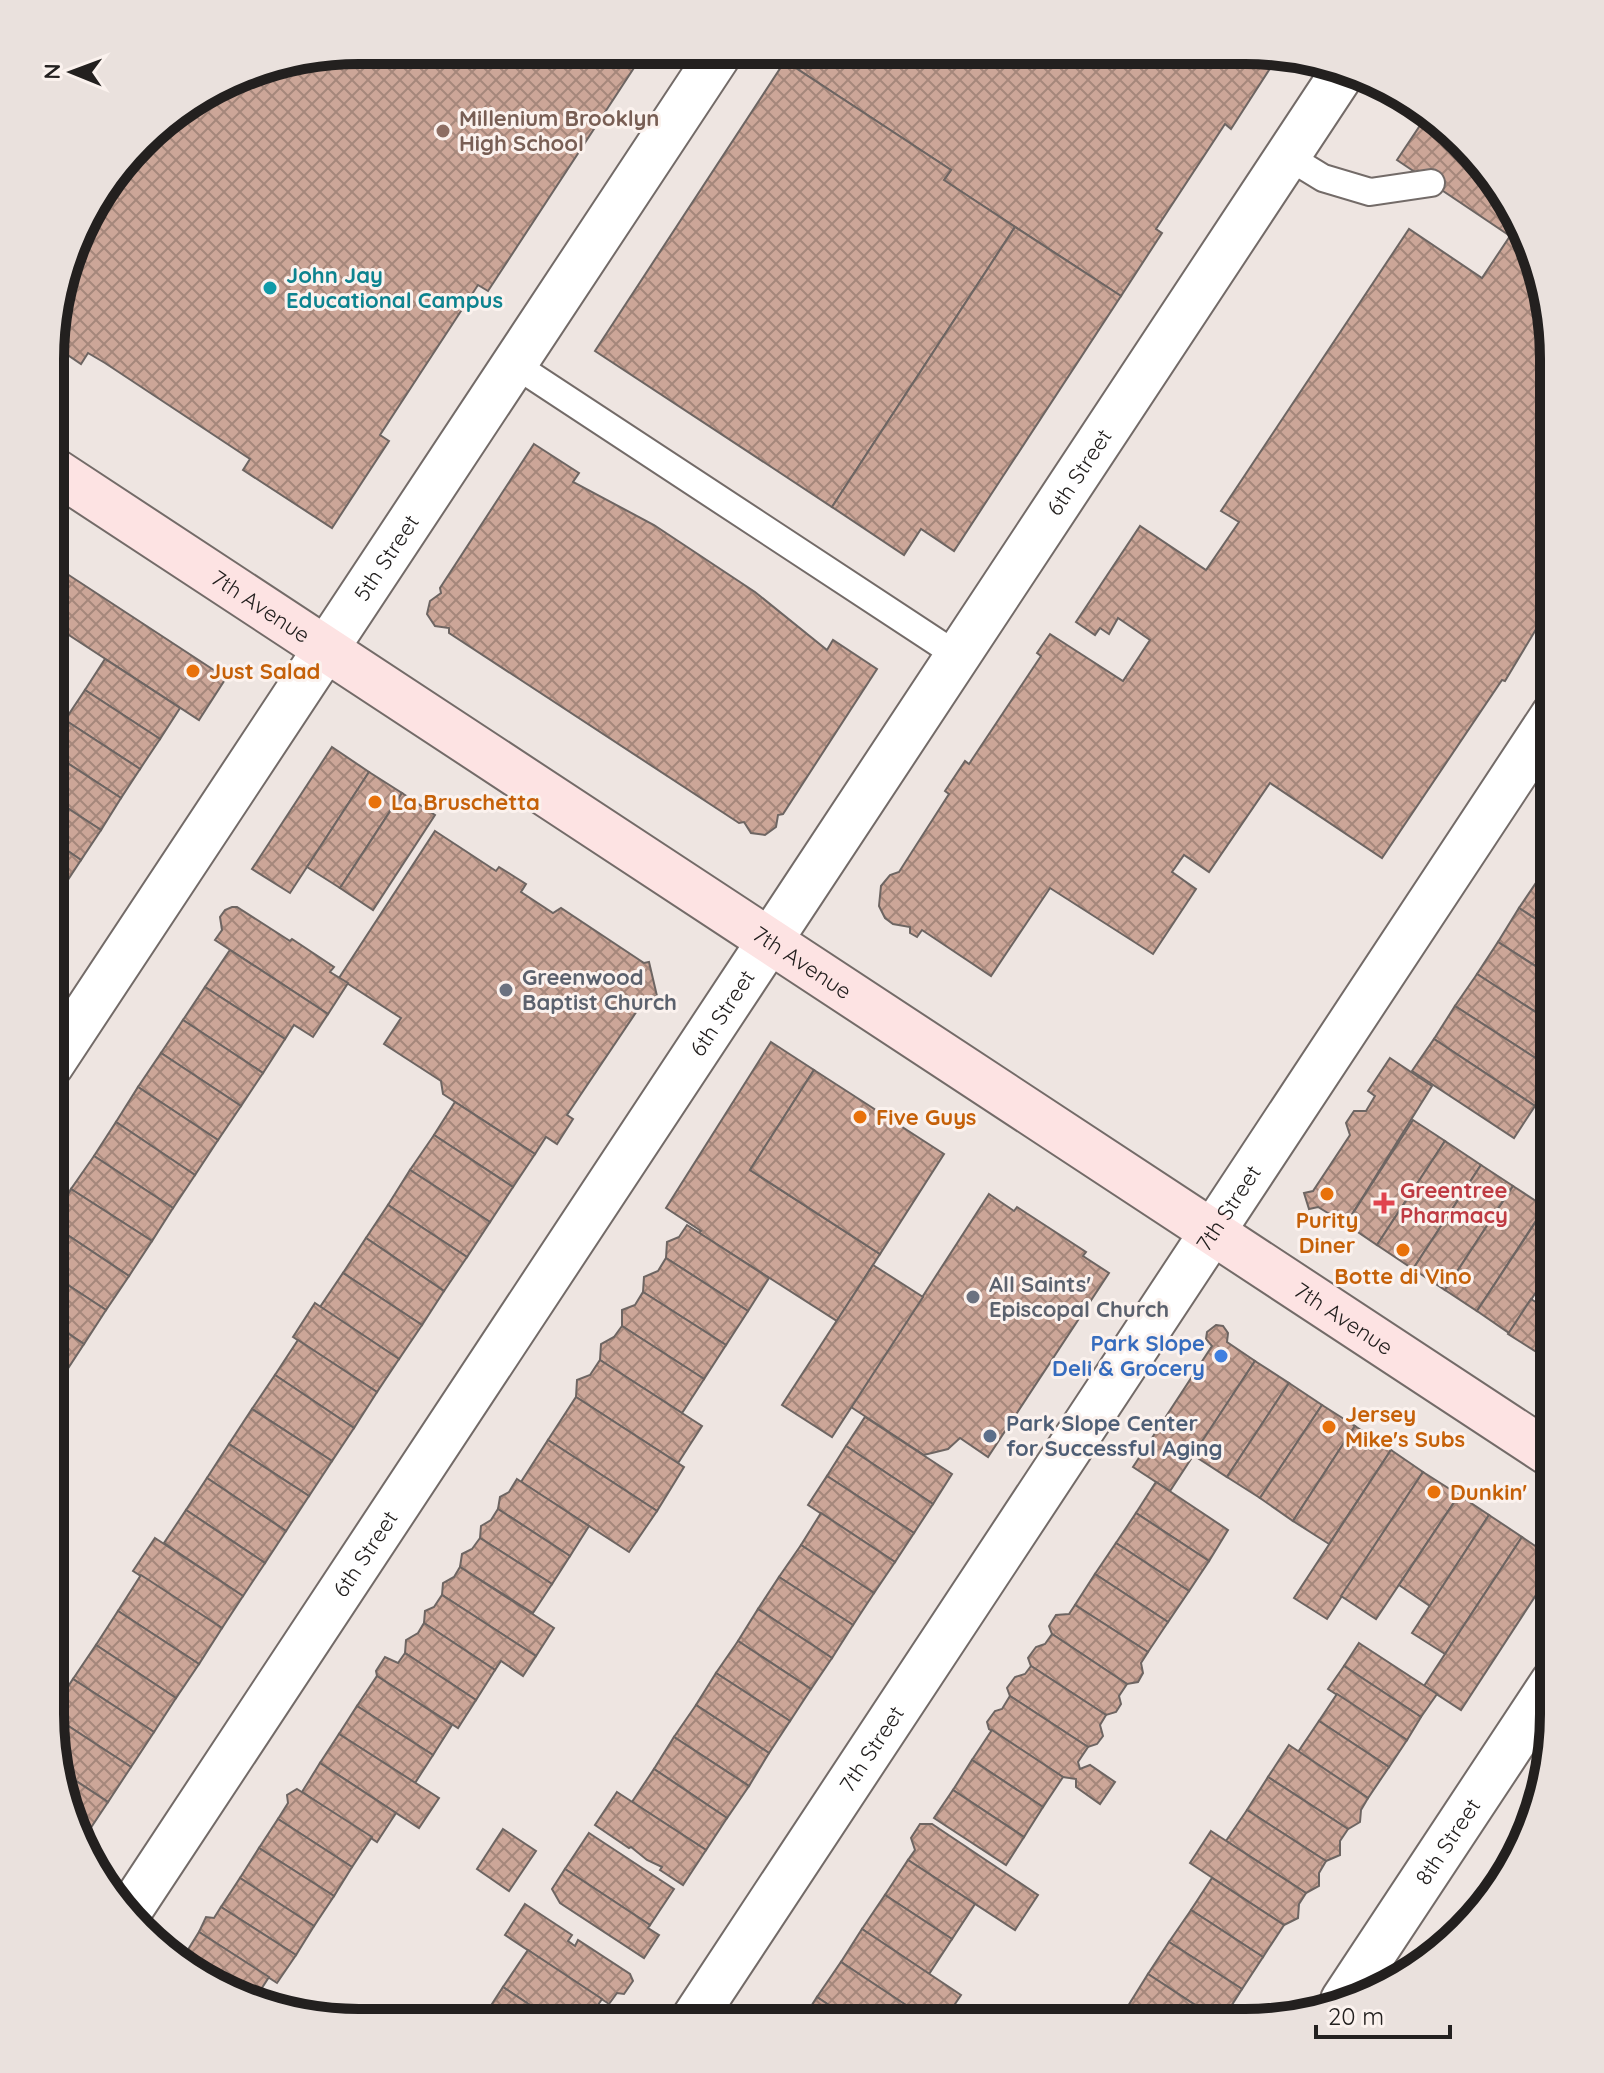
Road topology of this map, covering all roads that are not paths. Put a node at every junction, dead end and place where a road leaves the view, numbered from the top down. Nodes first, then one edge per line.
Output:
1 (712, 64) edge
2 (1338, 79) edge
3 (1287, 156) junction
4 (1431, 183) dead end
5 (514, 364) junction
6 (64, 477) edge
7 (325, 649) junction
8 (958, 656) junction
9 (1540, 735) edge
10 (769, 941) junction
11 (64, 1045) edge
12 (1212, 1233) junction
13 (1540, 1447) edge
14 (1540, 1702) edge
15 (134, 1904) edge
16 (1350, 1990) edge
17 (700, 2009) edge

1 - 5 street, 5th Street
2 - 3 street, 6th Street
3 - 4 lane
3 - 8 street, 6th Street
5 - 7 street, 5th Street
5 - 8 lane
6 - 7 street, 7th Avenue
7 - 10 street, 7th Avenue
7 - 11 street, 5th Street
8 - 10 street, 6th Street
9 - 12 street, 7th Street
10 - 12 street, 7th Avenue
10 - 15 street, 6th Street
12 - 13 street, 7th Avenue
12 - 17 street, 7th Street
14 - 16 street, 8th Street

